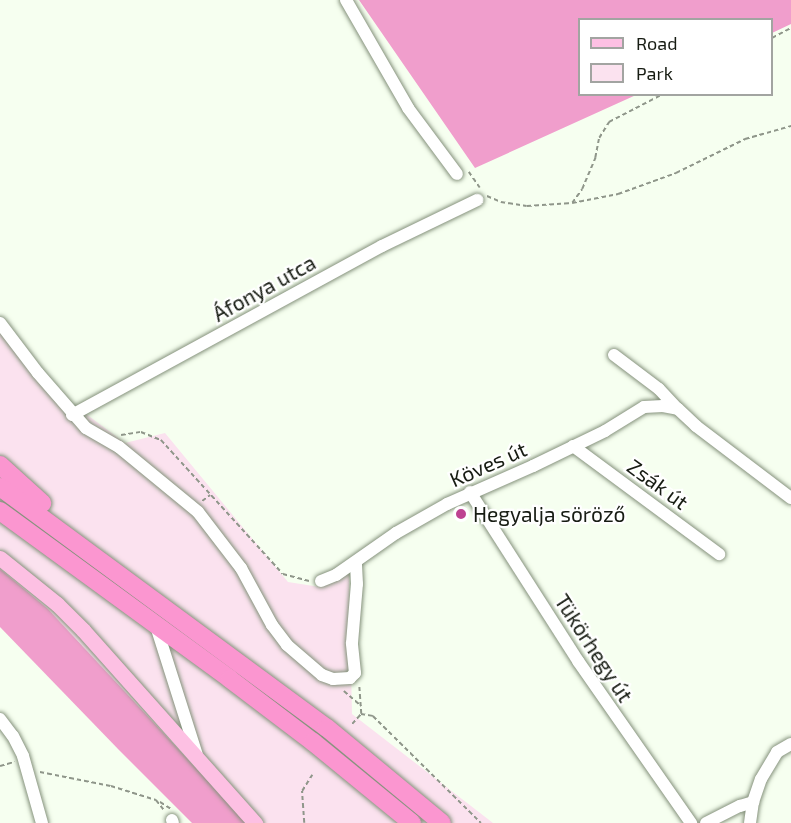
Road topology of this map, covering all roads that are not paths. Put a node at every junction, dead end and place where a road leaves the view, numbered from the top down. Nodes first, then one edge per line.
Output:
1 (346, 0) edge
2 (457, 174) dead end
3 (481, 198) road end
4 (0, 323) edge
5 (614, 355) dead end
6 (678, 409) junction
7 (72, 415) junction
8 (573, 446) junction
9 (0, 465) edge
10 (0, 487) edge
11 (470, 492) junction
12 (791, 498) edge
13 (0, 511) edge
14 (719, 554) dead end
15 (0, 558) edge
16 (356, 562) junction
17 (114, 569) junction
18 (321, 581) road end
19 (156, 625) junction
20 (0, 719) edge
21 (791, 744) edge
22 (198, 758) junction
23 (753, 802) junction
24 (42, 823) edge
25 (255, 823) edge
26 (412, 823) edge
27 (442, 823) edge
28 (691, 823) edge
29 (706, 823) edge
30 (750, 823) edge

1 - 2 street
3 - 7 street, Áfonya utca
4 - 7 street
5 - 6 street
6 - 8 street, Köves út
6 - 12 street
7 - 16 street
8 - 11 street, Köves út
8 - 14 street, Zsák út
9 - 17 highway
10 - 17 highway
11 - 16 street, Köves út
11 - 28 street, Tükörhegy út
13 - 19 highway
15 - 22 main road
16 - 18 street, Köves út
17 - 27 highway
19 - 22 street
19 - 26 highway
20 - 24 street
21 - 23 street
22 - 25 main road
23 - 29 street
23 - 30 street

